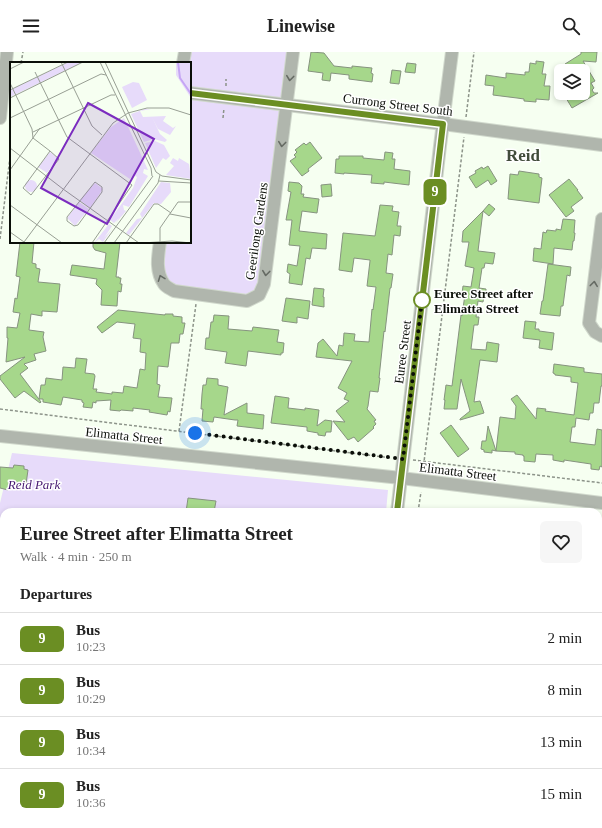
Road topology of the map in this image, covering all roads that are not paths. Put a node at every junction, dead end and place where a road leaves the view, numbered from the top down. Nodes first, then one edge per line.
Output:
1 (7, 52) edge
2 (185, 52) edge
3 (293, 52) edge
4 (452, 52) edge
5 (183, 62) edge
6 (5, 74) edge
7 (191, 93) edge
8 (287, 105) junction
9 (0, 118) edge
10 (443, 124) junction
11 (602, 145) edge
12 (602, 219) edge
13 (160, 243) edge
14 (602, 336) edge
15 (0, 436) edge
16 (401, 478) junction
17 (602, 503) edge
18 (397, 508) edge

1 - 6 street
2 - 5 street
3 -> 8 street, Geerilong Gardens
4 - 10 street, Euree Street
6 - 9 street
7 - 8 street, Currong Street South
8 - 10 street, Currong Street South
8 -> 13 street, Geerilong Gardens
10 - 11 street, Currong Street South
10 - 16 street, Euree Street
14 -> 12 street
15 - 16 street, Elimatta Street
16 - 17 street, Elimatta Street
16 - 18 street, Euree Street

